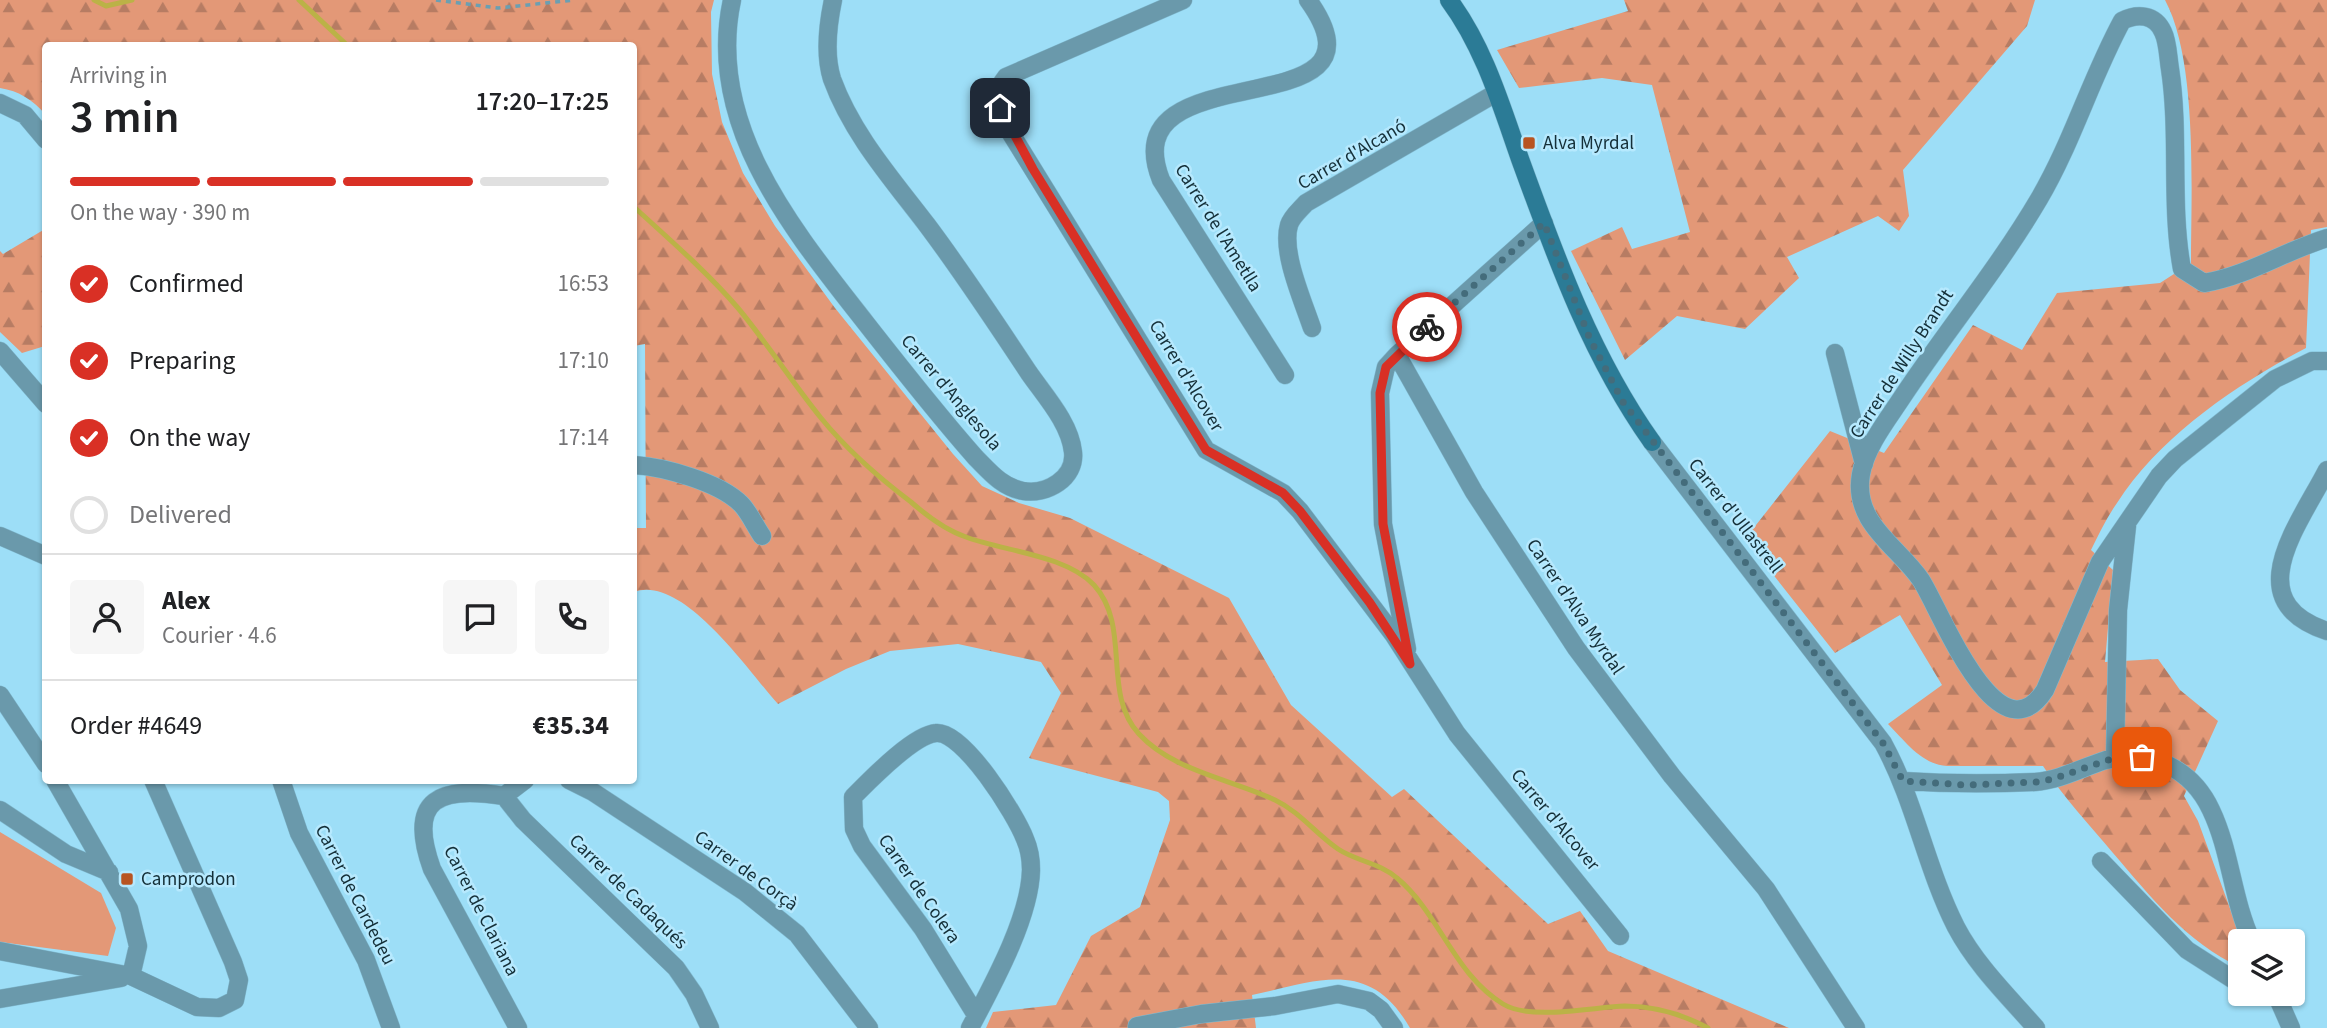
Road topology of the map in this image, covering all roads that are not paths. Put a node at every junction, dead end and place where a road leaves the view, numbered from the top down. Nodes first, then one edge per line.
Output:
1 (732, 0) edge
2 (833, 0) edge
3 (1183, 0) edge
4 (1308, 0) edge
5 (1449, 0) edge
6 (1157, 5) edge
7 (1496, 93) junction
8 (0, 103) edge
9 (42, 135) edge
10 (1544, 223) junction
11 (2327, 239) edge
12 (1312, 328) dead end
13 (0, 351) edge
14 (1835, 353) dead end
15 (1397, 355) junction
16 (2327, 361) edge
17 (1285, 375) dead end
18 (42, 399) edge
19 (1864, 464) junction
20 (637, 465) edge
21 (2327, 470) edge
22 (2127, 523) junction
23 (0, 536) edge
24 (762, 536) dead end
25 (42, 554) edge
26 (2327, 631) edge
27 (1410, 664) junction
28 (0, 695) edge
29 (42, 758) edge
30 (2115, 758) junction
31 (1903, 781) junction
32 (57, 784) edge
33 (155, 784) edge
34 (282, 784) edge
35 (520, 784) edge
36 (577, 784) edge
37 (504, 796) junction
38 (0, 810) edge
39 (2101, 861) dead end
40 (108, 872) junction
41 (2247, 929) edge
42 (1620, 936) dead end
43 (0, 951) edge
44 (131, 976) junction
45 (2228, 976) edge
46 (0, 999) edge
47 (2280, 1006) edge
48 (973, 1022) edge
49 (1132, 1027) edge
50 (391, 1028) edge
51 (518, 1028) edge
52 (710, 1028) edge
53 (869, 1028) edge
54 (1394, 1028) edge
55 (1857, 1028) edge
56 (2036, 1028) edge
57 (2291, 1028) edge

1 - 2 street, Carrer d'Anglesola
3 - 6 street, Carrer d'Alcover
4 - 17 street, Carrer de l'Ametlla
5 - 7 street, Carrer d'Ullastrell
6 - 27 street, Carrer d'Alcover
7 - 10 street, Carrer d'Ullastrell
7 - 12 street, Carrer d'Alcanó
8 - 9 street
10 - 15 street
10 - 31 street, Carrer d'Ullastrell
11 - 19 street, Carrer de Willy Brandt
13 - 18 street
14 - 19 street
15 - 27 street
15 - 55 street, Carrer d'Alva Myrdal
16 - 22 street, Carrer de Willy Brandt
19 - 22 street, Carrer de Willy Brandt
20 - 24 street
21 - 26 street
22 - 30 street
23 - 25 street
27 - 42 street, Carrer d'Alcover
28 - 29 street
30 - 31 street
30 - 41 street
31 - 56 street, Carrer d'Ullastrell
32 - 40 street
33 - 44 street
34 - 50 street, Carrer de Cardedeu
35 - 37 street
36 - 53 street, Carrer de Corçà
37 - 51 street, Carrer de Clariana
37 - 52 street, Carrer de Cadaqués
38 - 40 street
39 - 45 street
40 - 44 street
43 - 44 street
44 - 46 street
47 - 57 street
48 - 48 street, Carrer de Colera
49 - 54 street

